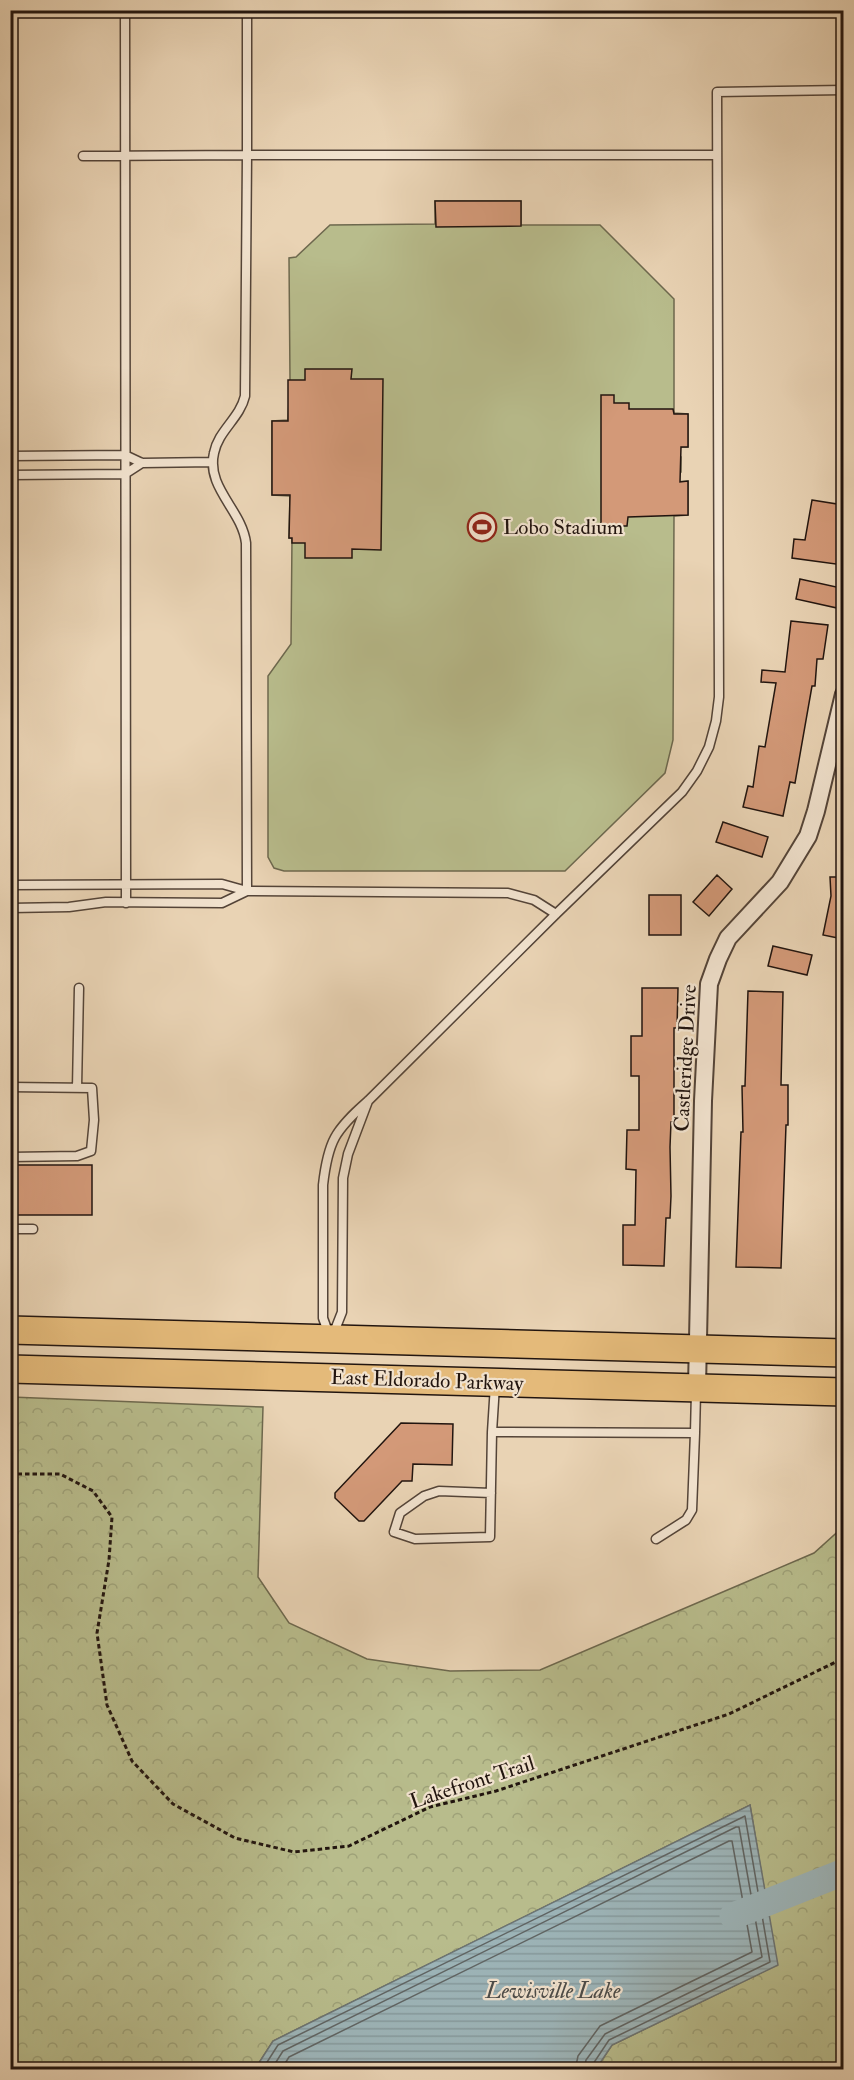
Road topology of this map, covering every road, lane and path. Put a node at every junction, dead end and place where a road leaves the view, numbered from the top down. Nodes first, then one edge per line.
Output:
1 (125, 10) edge
2 (247, 10) edge
3 (843, 90) edge
4 (716, 154) junction
5 (247, 155) junction
6 (83, 156) dead end
7 (125, 156) junction
8 (126, 455) junction
9 (10, 456) edge
10 (213, 462) junction
11 (142, 463) junction
12 (10, 474) edge
13 (126, 474) junction
14 (843, 694) edge
15 (126, 883) junction
16 (10, 885) edge
17 (247, 891) junction
18 (126, 903) junction
19 (10, 909) edge
20 (556, 914) junction
21 (79, 988) dead end
22 (10, 1087) edge
23 (77, 1088) junction
24 (368, 1101) junction
25 (10, 1157) edge
26 (10, 1229) edge
27 (33, 1229) dead end
28 (10, 1330) edge
29 (330, 1340) junction
30 (698, 1349) junction
31 (843, 1353) edge
32 (10, 1369) edge
33 (495, 1382) junction
34 (697, 1387) junction
35 (843, 1392) edge
36 (492, 1432) junction
37 (694, 1433) junction
38 (10, 1474) edge
39 (491, 1493) junction
40 (656, 1539) dead end
41 (843, 1658) edge

1 - 7 lane
2 - 5 lane
3 - 4 lane
4 - 5 lane
4 - 20 lane
5 - 7 lane
5 - 10 lane
6 - 7 lane
7 - 8 lane
8 - 9 lane
8 - 11 lane
8 - 13 lane
10 - 11 lane
10 - 17 lane
11 - 13 lane
12 - 13 lane
13 - 15 lane
14 - 30 street, Castleridge Drive
15 - 16 lane
15 - 17 lane
15 - 18 lane
17 - 18 lane
17 - 20 lane
18 - 19 lane
20 - 24 lane
21 - 23 lane
22 - 23 lane
23 - 25 lane
24 - 29 lane
24 - 29 lane
26 - 27 lane
28 - 29 main road, East Eldorado Parkway
29 - 30 main road, East Eldorado Parkway
30 - 31 main road, East Eldorado Parkway
30 - 34 street, Castleridge Drive
32 - 33 main road, East Eldorado Parkway
33 - 34 main road, East Eldorado Parkway
33 - 36 lane
34 - 35 main road, East Eldorado Parkway
34 - 37 lane
36 - 37 lane
36 - 39 lane
37 - 40 lane
38 - 41 path, Lakefront Trail
39 - 39 lane

